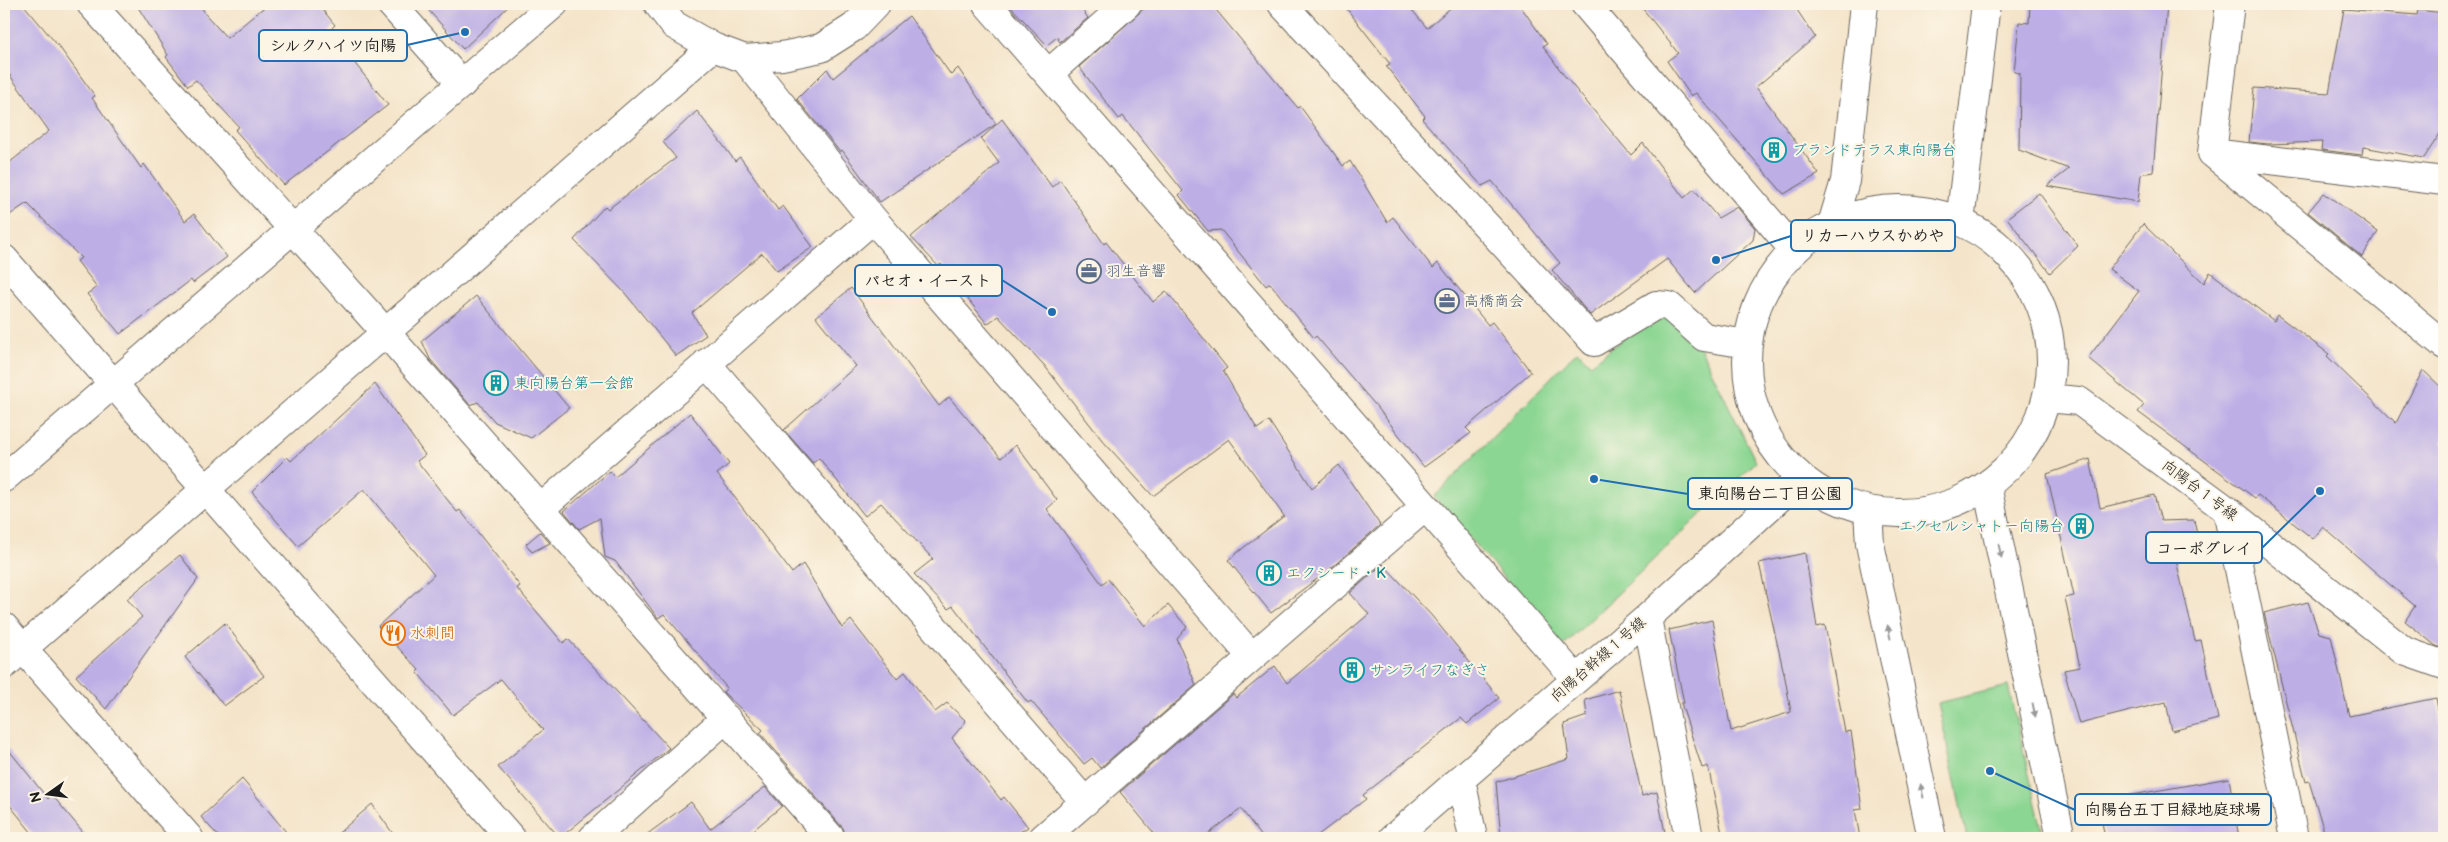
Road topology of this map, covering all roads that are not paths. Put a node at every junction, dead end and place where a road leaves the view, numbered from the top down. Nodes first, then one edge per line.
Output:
1 (91, 4) edge
2 (391, 4) edge
3 (554, 4) edge
4 (658, 4) edge
5 (876, 4) edge
6 (987, 4) edge
7 (1127, 4) edge
8 (1282, 4) edge
9 (1586, 4) edge
10 (1864, 4) edge
11 (1986, 4) edge
12 (2230, 4) edge
13 (713, 47) junction
14 (745, 59) junction
15 (1048, 74) junction
16 (462, 84) junction
17 (2212, 153) junction
18 (2444, 181) edge
19 (873, 219) junction
20 (1960, 222) junction
21 (1832, 224) junction
22 (292, 229) junction
23 (1794, 250) junction
24 (4, 259) edge
25 (386, 333) junction
26 (1747, 344) junction
27 (2444, 346) edge
28 (706, 363) junction
29 (114, 384) junction
30 (2047, 398) junction
31 (4, 478) edge
32 (1801, 478) junction
33 (1987, 486) junction
34 (204, 491) junction
35 (1425, 507) junction
36 (540, 508) junction
37 (2227, 510) junction
38 (1868, 511) junction
39 (1647, 618) junction
40 (4, 627) edge
41 (13, 657) edge
42 (1252, 657) junction
43 (2444, 665) edge
44 (1575, 678) junction
45 (726, 718) junction
46 (1461, 779) junction
47 (1085, 802) junction
48 (176, 834) edge
49 (511, 838) edge
50 (593, 838) edge
51 (831, 838) edge
52 (1043, 838) edge
53 (1393, 838) edge
54 (1473, 838) edge
55 (1689, 838) edge
56 (1932, 838) edge
57 (2061, 838) edge
58 (2294, 838) edge

1 - 22 street
2 - 16 street
3 - 16 street
4 - 13 street
5 - 14 street
6 - 15 street
7 - 15 street
8 - 26 street
9 - 23 street
10 - 21 street
11 - 20 street
12 - 17 street
13 - 14 street
13 - 25 street
14 - 19 street
15 - 35 street
16 - 22 street
17 - 18 street
17 - 27 street
19 - 28 street
19 - 42 street
20 - 21 street
20 - 30 street
21 - 23 street
22 - 25 street
22 - 29 street
23 - 26 street
24 - 29 street
25 - 34 street
25 - 36 street
26 - 32 street
28 - 36 street
28 - 47 street
29 - 31 street
29 - 34 street
30 - 33 street
30 - 37 street, 向陽台１号線
32 - 38 street
32 - 39 street, 向陽台幹線１号線
33 - 38 street
33 -> 57 street
34 - 41 street
34 - 49 street
35 - 42 street
35 - 44 street
36 - 45 street
37 - 43 street, 向陽台１号線
37 - 58 street
56 -> 38 street
39 - 44 street, 向陽台幹線１号線
39 - 55 street
40 - 41 street
41 - 48 street
42 - 47 street
44 - 46 street, 向陽台幹線１号線
45 - 50 street
45 - 51 street
46 - 53 street, 向陽台幹線１号線
46 - 54 street
47 - 52 street

